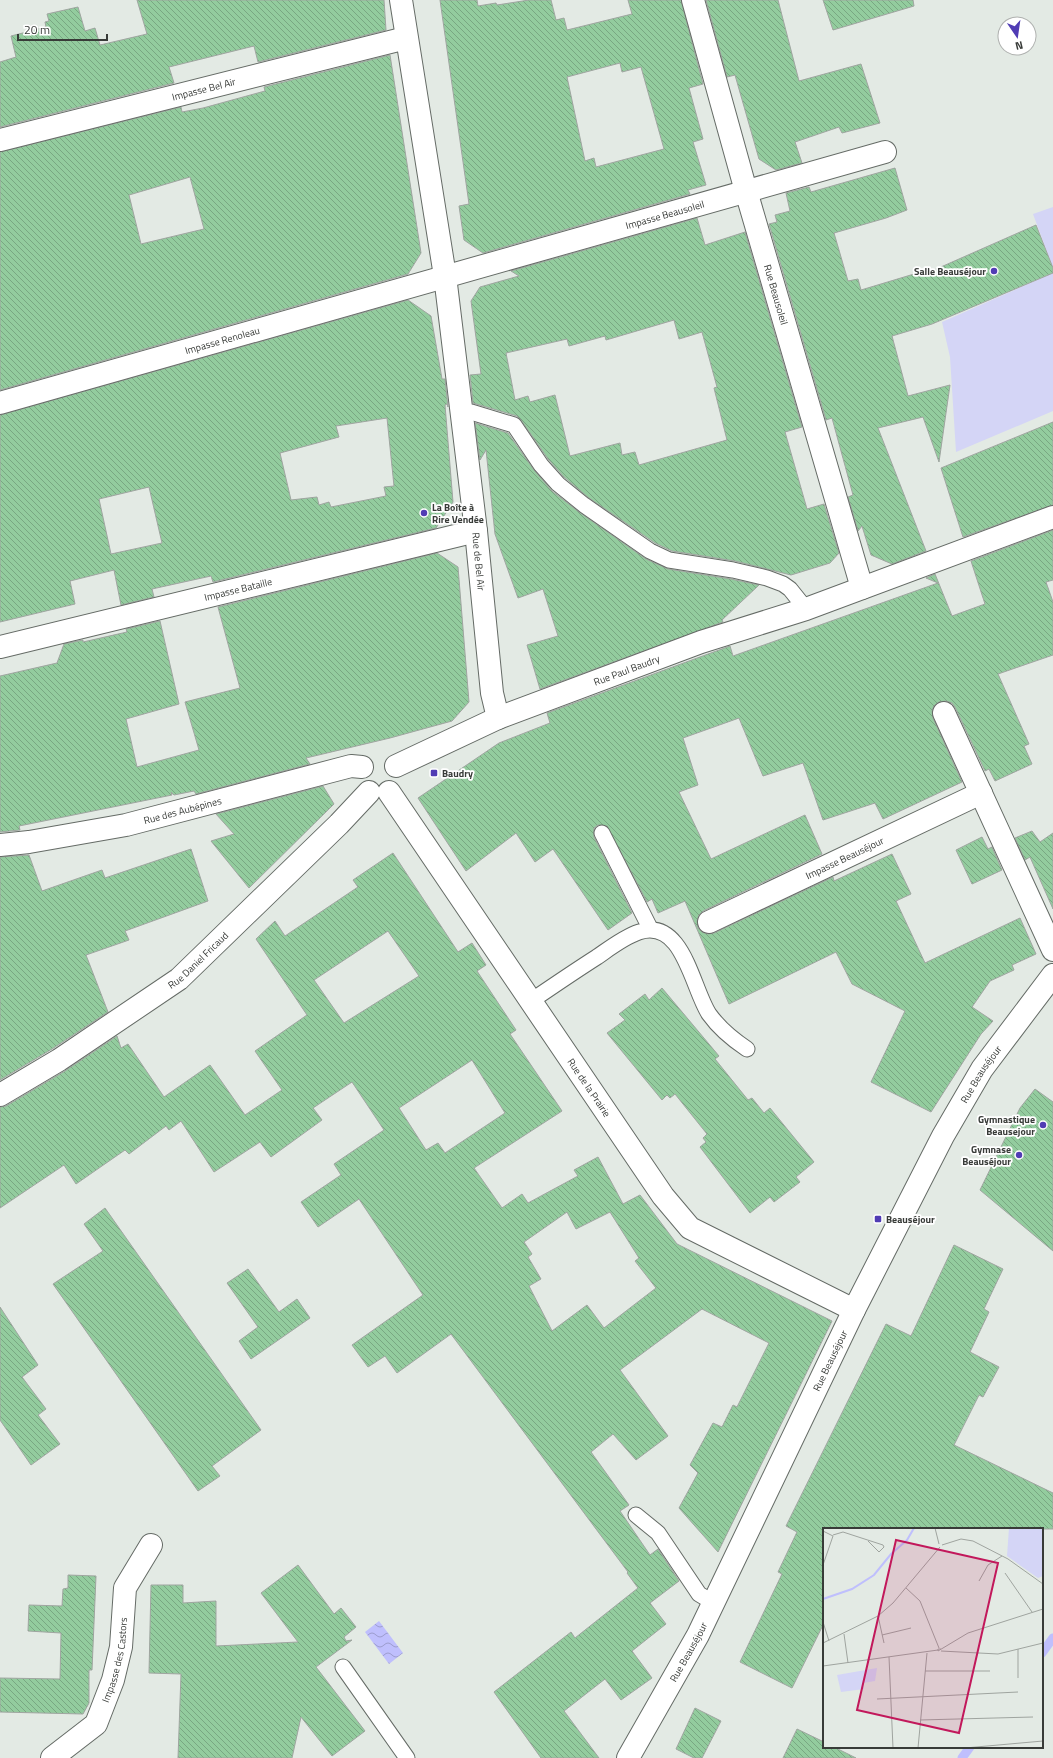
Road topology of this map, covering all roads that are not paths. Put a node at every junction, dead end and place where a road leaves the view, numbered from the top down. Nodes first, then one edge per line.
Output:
1 (401, 0) edge
2 (693, 0) edge
3 (406, 38) junction
4 (0, 140) edge
5 (885, 152) dead end
6 (746, 191) junction
7 (445, 276) junction
8 (0, 403) edge
9 (462, 413) junction
10 (1053, 517) edge
11 (476, 531) junction
12 (862, 588) junction
13 (806, 609) junction
14 (0, 646) edge
15 (944, 713) dead end
16 (498, 718) junction
17 (396, 766) junction
18 (362, 768) junction
19 (379, 792) junction
20 (981, 793) junction
21 (602, 833) dead end
22 (0, 845) edge
23 (709, 922) dead end
24 (651, 930) junction
25 (1053, 950) edge
26 (1053, 975) edge
27 (531, 1001) junction
28 (747, 1049) dead end
29 (0, 1095) edge
30 (854, 1310) junction
31 (636, 1515) dead end
32 (151, 1545) dead end
33 (714, 1604) junction
34 (343, 1667) dead end
35 (52, 1758) edge
36 (407, 1758) edge
37 (628, 1758) edge

1 - 3 street, Rue de Bel Air
2 - 6 street, Rue Beausoleil
3 - 4 street, Impasse Bel Air
3 - 7 street, Rue de Bel Air
5 - 6 street, Impasse Beausoleil
6 - 7 street, Impasse Beausoleil
6 - 12 street, Rue Beausoleil
7 - 8 street, Impasse Renoleau
7 - 9 street, Rue de Bel Air
9 - 11 street, Rue de Bel Air
9 - 13 lane
10 - 12 street, Rue Paul Baudry
11 - 14 street, Impasse Bataille
11 - 16 street, Rue de Bel Air
12 - 13 street, Rue Paul Baudry
13 - 16 street, Rue Paul Baudry
15 - 20 street
16 - 17 street, Rue Paul Baudry
17 - 18 street
17 - 19 street
18 - 19 street
18 - 22 street, Rue des Aubépines
19 - 27 street, Rue de la Prairie
19 - 29 street, Rue Daniel Fricaud
20 - 23 street, Impasse Beauséjour
20 - 25 street
21 - 24 lane
24 - 27 lane
24 - 28 lane
26 - 30 street, Rue Beauséjour
27 - 30 street, Rue de la Prairie
30 - 33 street, Rue Beauséjour
31 - 33 lane
32 - 35 street, Impasse des Castors
33 - 37 street, Rue Beauséjour
34 - 36 lane

